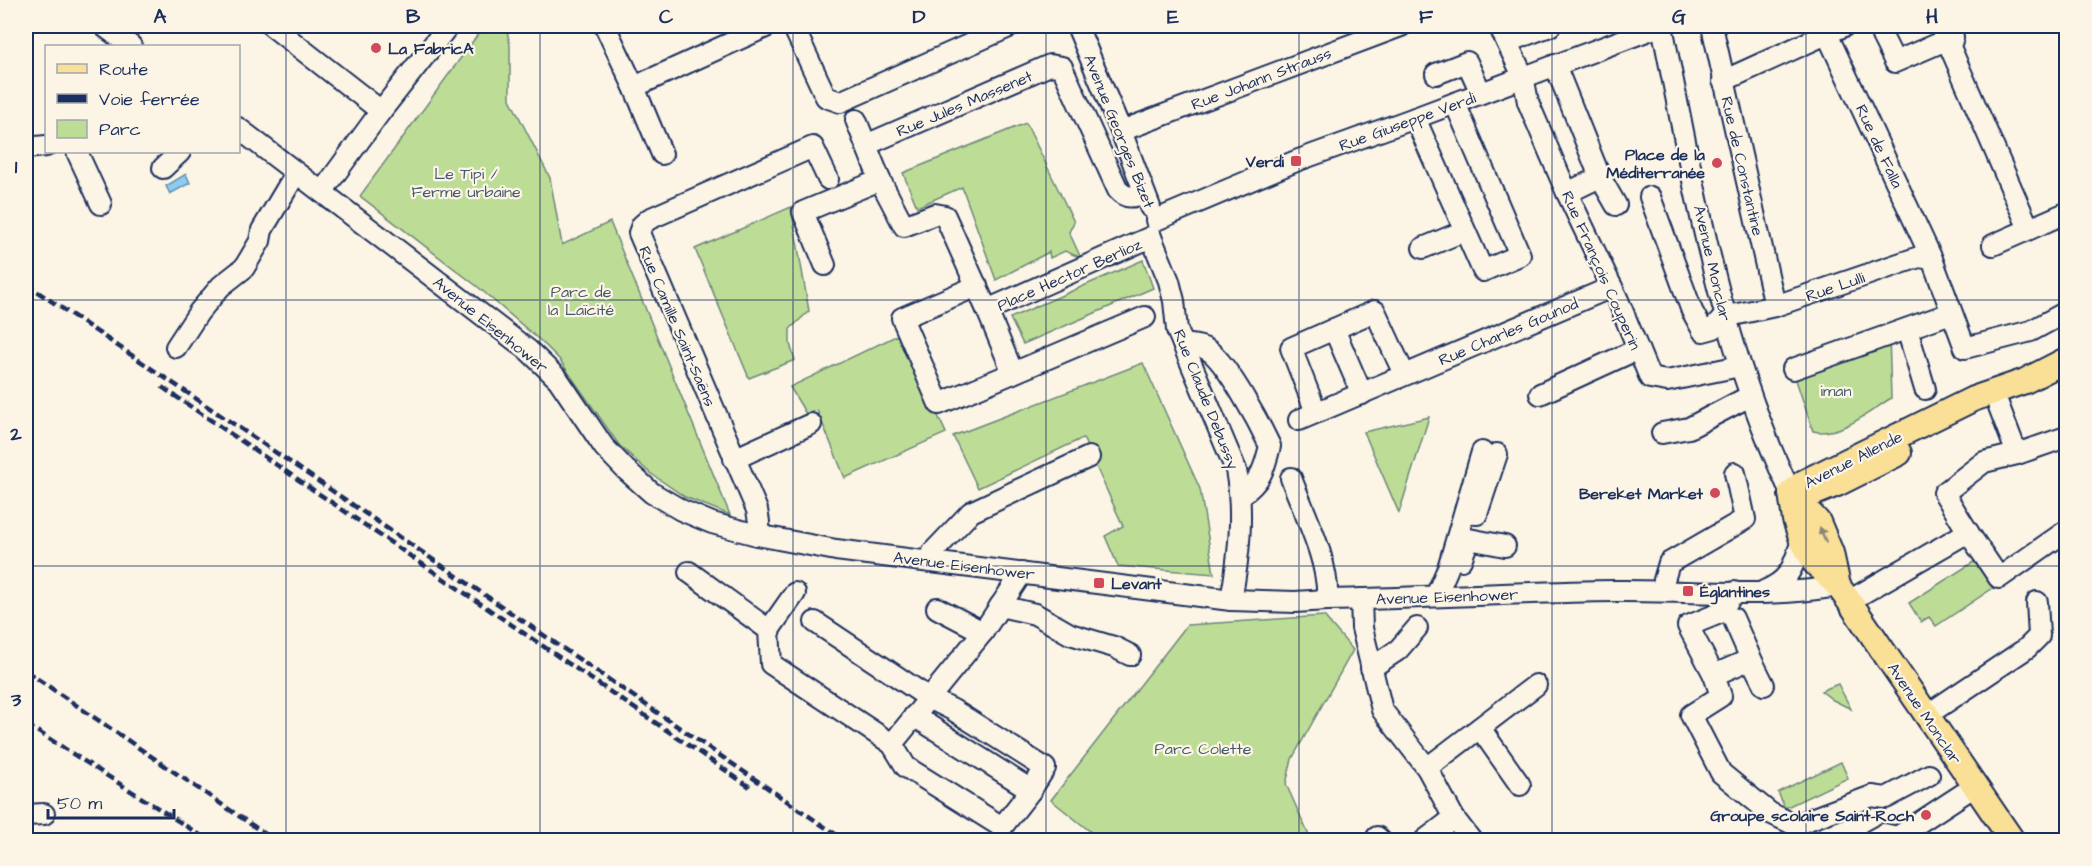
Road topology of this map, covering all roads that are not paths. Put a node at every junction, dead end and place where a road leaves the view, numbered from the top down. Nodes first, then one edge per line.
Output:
1 (105, 26) edge
2 (272, 26) edge
3 (448, 26) edge
4 (605, 26) edge
5 (768, 26) edge
6 (793, 26) edge
7 (1011, 26) edge
8 (1077, 26) edge
9 (1401, 26) edge
10 (1550, 26) edge
11 (1661, 26) edge
12 (1712, 26) edge
13 (1835, 30) edge
14 (1956, 31) edge
15 (1503, 34) edge
16 (1882, 36) dead end
17 (130, 45) edge
18 (1555, 65) junction
19 (1436, 75) dead end
20 (1523, 76) junction
21 (1723, 81) junction
22 (634, 87) junction
23 (1481, 93) junction
24 (1455, 103) junction
25 (381, 111) junction
26 (1415, 118) junction
27 (856, 120) dead end
28 (240, 130) edge
29 (1121, 131) junction
30 (866, 145) junction
31 (45, 146) edge
32 (26, 147) edge
33 (77, 153) edge
34 (179, 153) edge
35 (662, 154) dead end
36 (163, 168) dead end
37 (296, 172) junction
38 (1600, 177) junction
39 (828, 179) dead end
40 (880, 180) junction
41 (322, 192) junction
42 (1567, 193) junction
43 (1144, 194) junction
44 (1650, 197) dead end
45 (101, 204) dead end
46 (1616, 205) dead end
47 (2067, 213) edge
48 (1154, 229) junction
49 (2029, 229) junction
50 (1464, 231) junction
51 (1993, 245) dead end
52 (1423, 248) dead end
53 (825, 265) dead end
54 (1934, 265) junction
55 (977, 286) junction
56 (1612, 287) junction
57 (1775, 306) junction
58 (987, 310) junction
59 (2067, 312) edge
60 (1951, 313) junction
61 (1144, 317) dead end
62 (1725, 317) junction
63 (1334, 329) junction
64 (1907, 329) junction
65 (1183, 344) junction
66 (176, 347) dead end
67 (1638, 349) junction
68 (2067, 360) edge
69 (1740, 366) junction
70 (1793, 369) dead end
71 (1013, 373) junction
72 (1404, 374) junction
73 (2025, 381) junction
74 (1925, 389) dead end
75 (1362, 394) junction
76 (1540, 394) dead end
77 (1750, 396) junction
78 (1998, 404) junction
79 (811, 424) dead end
80 (1662, 432) dead end
81 (2067, 437) edge
82 (2017, 454) junction
83 (1089, 457) dead end
84 (734, 459) junction
85 (1735, 473) dead end
86 (1291, 478) dead end
87 (1791, 493) junction
88 (1241, 495) junction
89 (2067, 531) edge
90 (1968, 532) junction
91 (757, 535) junction
92 (1469, 539) junction
93 (1802, 540) junction
94 (1505, 546) dead end
95 (930, 561) junction
96 (689, 572) dead end
97 (1022, 573) junction
98 (1664, 591) junction
99 (1734, 592) junction
100 (1761, 592) junction
101 (795, 593) dead end
102 (1844, 593) junction
103 (1442, 596) junction
104 (1361, 599) junction
105 (1231, 600) junction
106 (1327, 600) junction
107 (2037, 602) dead end
108 (1000, 606) junction
109 (937, 608) dead end
110 (1733, 618) dead end
111 (815, 622) dead end
112 (1417, 628) dead end
113 (769, 630) junction
114 (983, 632) junction
115 (1130, 655) dead end
116 (1751, 659) junction
117 (1371, 668) junction
118 (1714, 675) junction
119 (1536, 685) dead end
120 (1764, 685) dead end
121 (929, 698) junction
122 (1927, 715) junction
123 (914, 716) junction
124 (1480, 728) junction
125 (892, 744) junction
126 (1426, 768) junction
127 (1929, 775) dead end
128 (1520, 785) dead end
129 (1975, 786) junction
130 (1031, 790) junction
131 (1454, 818) junction
132 (1002, 834) edge
133 (1425, 840) edge
134 (1471, 840) edge
135 (1874, 840) edge
136 (2012, 840) edge

1 - 17 street
2 - 25 street
3 - 25 street
4 - 22 street
5 - 22 street
6 - 7 street
8 - 29 street, Avenue Georges Bizet
9 - 29 street, Rue Johann Strauss
10 - 15 street
11 - 18 street, Rue Giuseppe Verdi
11 - 62 street, Avenue Monclar
12 - 21 street, Rue de Constantine
13 - 21 street
13 - 54 street, Rue de Falla
14 - 16 street
14 - 49 street
15 - 20 street, Rue François Couperin
18 - 20 street, Rue Giuseppe Verdi
18 - 38 street
19 - 23 street
20 - 23 street, Rue Giuseppe Verdi
20 - 42 street, Rue François Couperin
21 - 57 street, Rue de Constantine
22 - 35 street
23 - 24 street, Rue Giuseppe Verdi
24 - 26 street, Rue Giuseppe Verdi
24 - 50 street
25 - 41 street
26 - 48 street, Rue Giuseppe Verdi
26 - 50 street
27 - 30 street, Place Hector Berlioz
28 - 37 street, Avenue Eisenhower
29 - 43 street, Avenue Georges Bizet
30 - 40 street, Place Hector Berlioz
30 - 43 street, Rue Jules Massenet
31 - 32 street
33 - 45 street
34 - 36 street
37 - 41 street, Avenue Eisenhower
37 - 66 street
38 - 42 street
38 - 46 street
39 - 84 street, Rue Camille Saint-Saëns
40 - 53 street
40 - 55 street, Place Hector Berlioz
41 - 91 street, Avenue Eisenhower
42 - 56 street, Rue François Couperin
43 - 48 street, Avenue Georges Bizet
44 - 62 street, Rue Lulli
47 - 49 street
48 - 58 street, Place Hector Berlioz
48 - 65 street, Rue Claude Debussy
49 - 51 street
50 - 52 street
54 - 57 street, Rue Lulli
54 - 60 street, Rue de Falla
55 - 58 street, Place Hector Berlioz
55 - 71 street, Place Hector Berlioz
56 - 67 street, Rue François Couperin
56 - 72 street, Rue Charles Gounod
57 - 62 street, Rue Lulli
58 - 71 street, Place Hector Berlioz
59 - 60 street, Rue de Falla
60 - 64 street
61 - 71 street
62 - 69 street, Avenue Monclar
63 - 72 street, Rue Charles Gounod
63 - 75 street
63 - 75 street, Rue Charles Gounod
64 - 70 street
64 - 74 street
65 - 88 street, Rue Claude Debussy
65 - 88 street
67 - 69 street, Rue François Couperin
67 - 76 street
68 - 73 main road, Avenue Allende
69 - 77 street, Avenue Monclar
72 - 75 street, Rue Charles Gounod
73 - 78 main road, Avenue Allende
73 - 87 main road, Avenue Allende
77 - 80 street
77 - 87 street, Avenue Monclar
78 - 82 street
78 - 87 main road, Avenue Allende
79 - 84 street
81 - 82 street
82 - 90 street
83 - 95 street
84 - 91 street, Rue Camille Saint-Saëns
85 - 98 street
86 - 106 street
87 - 93 main road, Avenue Monclar
102 -> 87 main road, Avenue Monclar
88 - 105 street, Rue Claude Debussy
89 - 90 street
90 - 102 street
91 - 95 street, Avenue Eisenhower
92 - 94 street
92 - 103 street
92 - 103 street
93 - 100 street
93 - 102 main road, Avenue Monclar
95 - 97 street, Avenue Eisenhower
96 - 113 street
97 - 105 street, Avenue Eisenhower
97 - 108 street
98 - 99 street, Avenue Eisenhower
98 - 103 street, Avenue Eisenhower
99 - 100 street, Avenue Eisenhower
99 - 118 street
100 - 102 street, Avenue Eisenhower
101 - 113 street
102 - 122 main road, Avenue Monclar
103 - 104 street, Avenue Eisenhower
104 - 106 street, Avenue Eisenhower
104 - 117 street
105 - 106 street, Avenue Eisenhower
107 - 122 street
108 - 114 street
108 - 115 street
109 - 114 street
110 - 116 street
111 - 121 street
112 - 117 street
113 - 125 street
114 - 121 street
116 - 118 street
116 - 120 street
117 - 126 street
118 - 127 street
119 - 124 street
121 - 123 street
121 - 130 street
122 - 129 main road, Avenue Monclar
123 - 125 street
123 - 130 street
124 - 126 street
124 - 128 street
125 - 132 street
126 - 131 street
129 - 135 street
129 - 136 main road, Avenue Monclar
130 - 132 street
131 - 133 street
131 - 134 street

